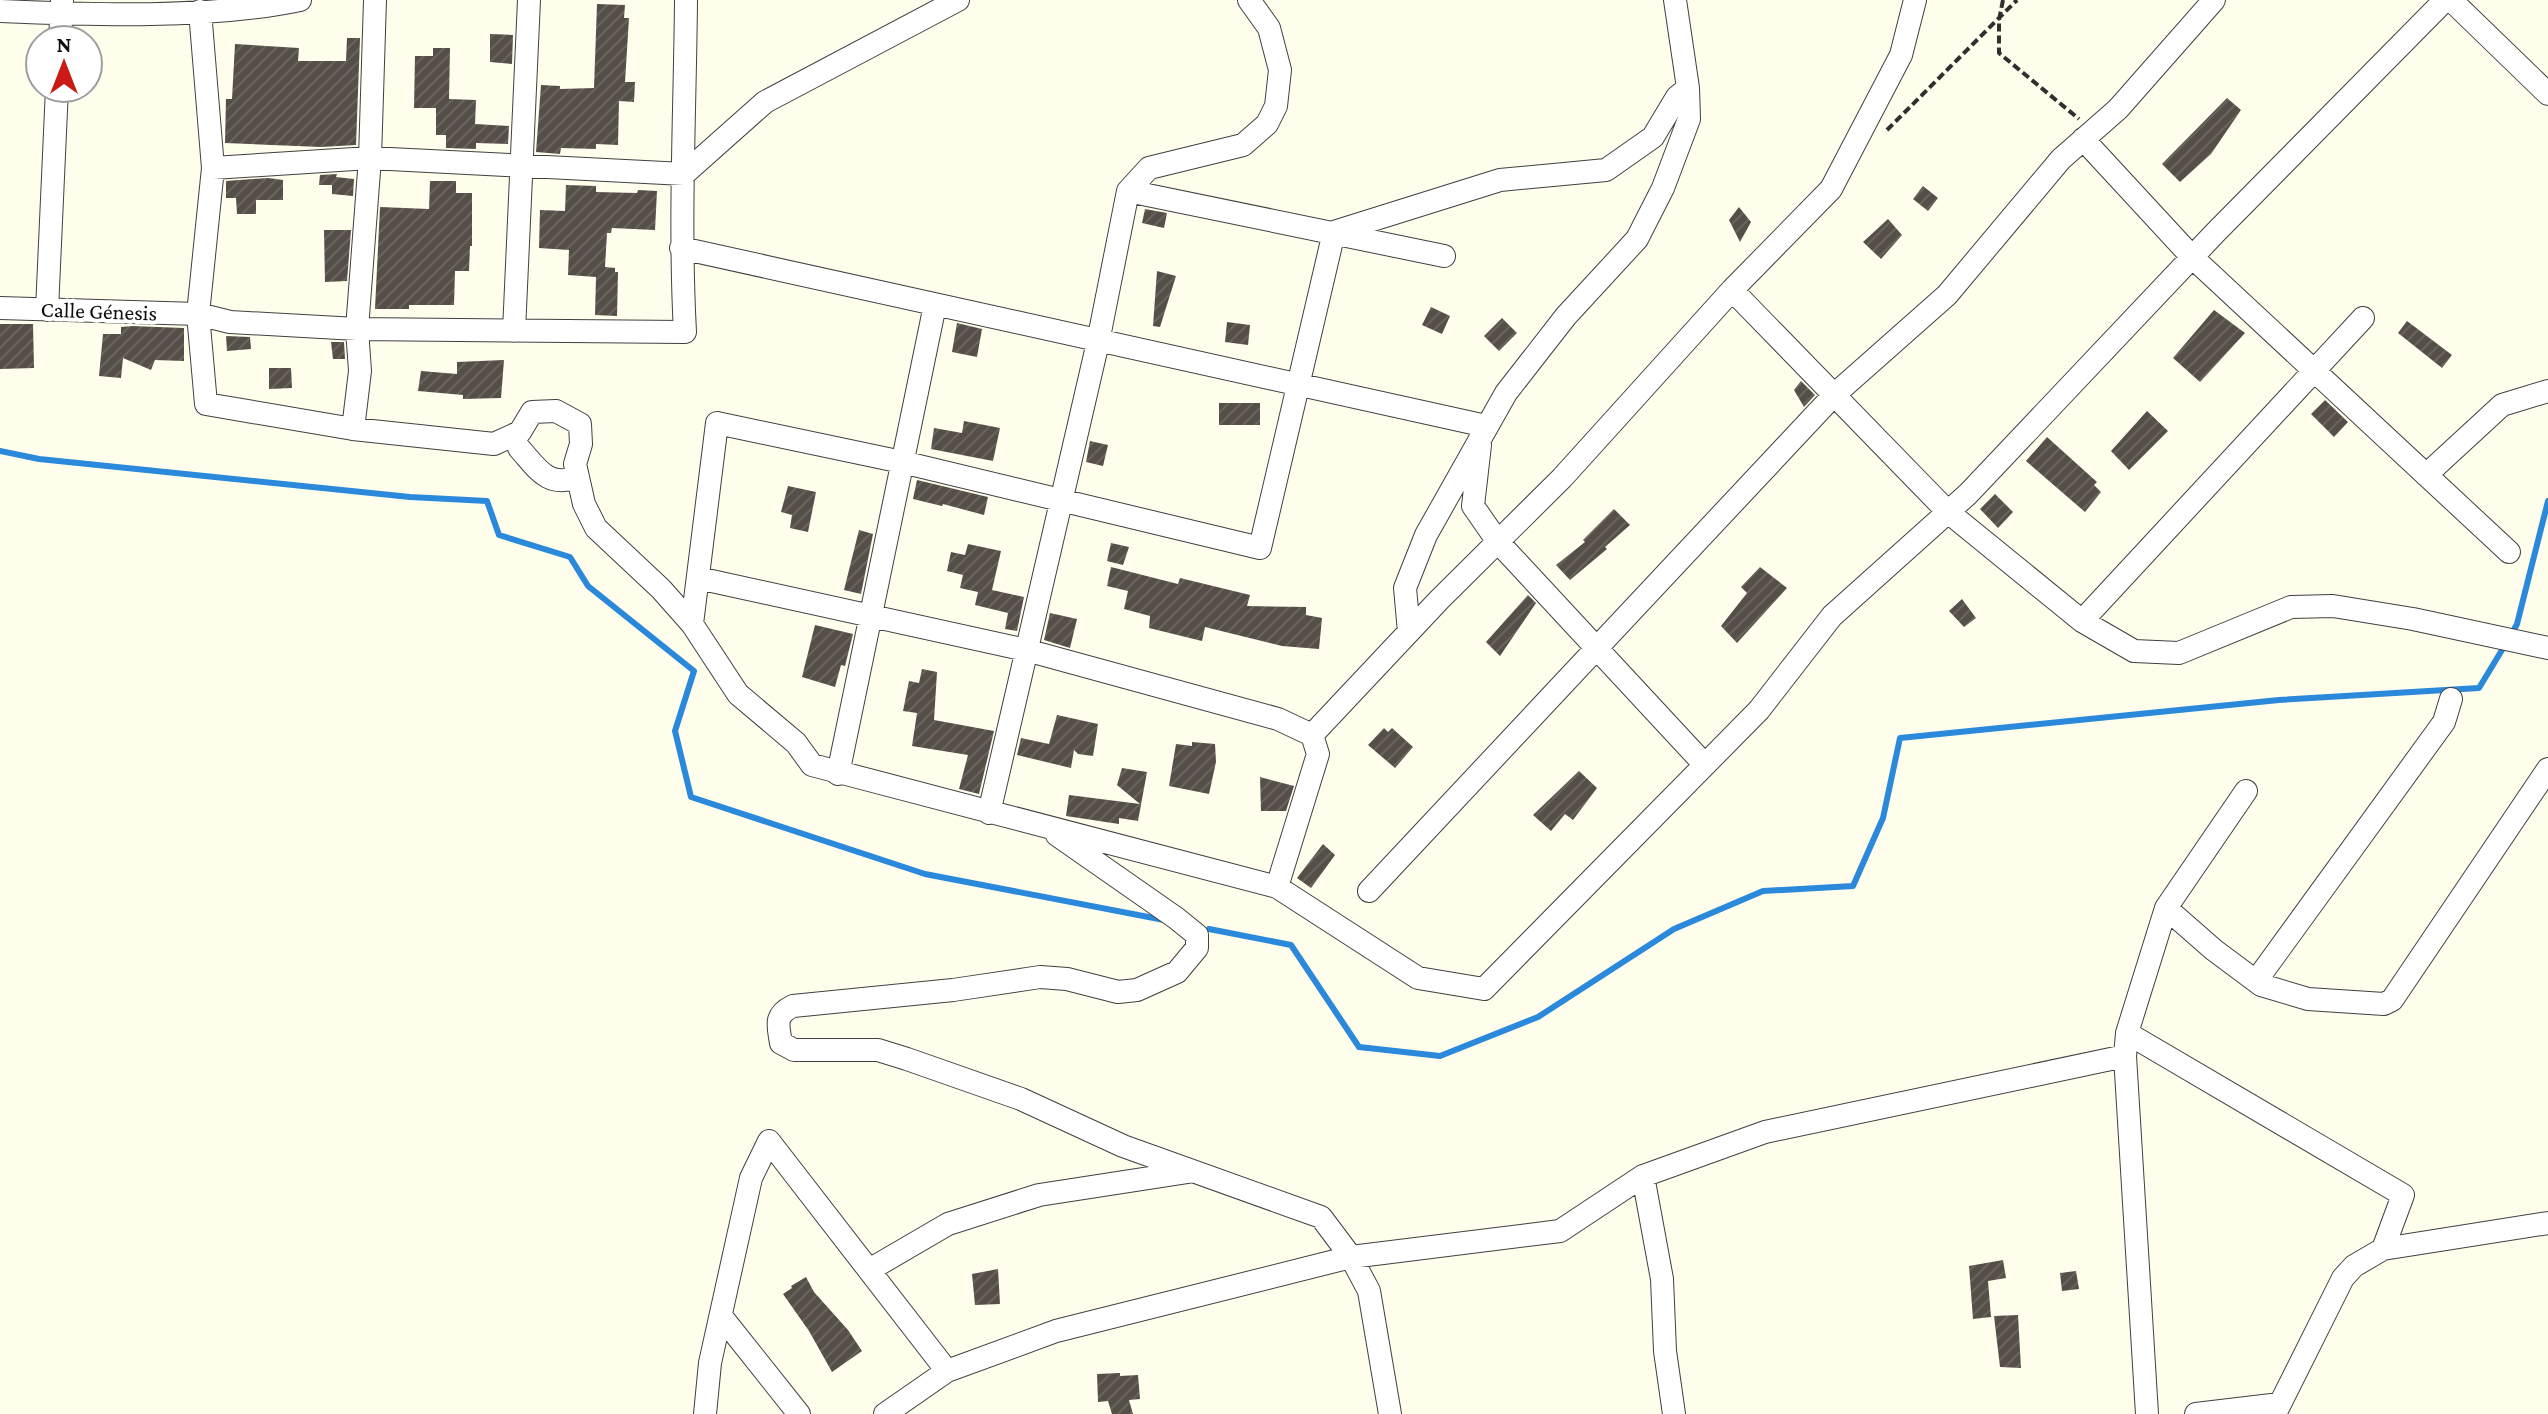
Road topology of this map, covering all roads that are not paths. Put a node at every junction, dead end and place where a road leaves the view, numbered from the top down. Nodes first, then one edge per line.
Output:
1 (300, 0) edge
2 (375, 0) edge
3 (529, 0) edge
4 (686, 0) edge
5 (958, 0) edge
6 (1249, 0) edge
7 (1675, 0) edge
8 (1915, 0) edge
9 (2214, 0) edge
10 (2448, 0) edge
11 (62, 7) edge
12 (0, 11) edge
13 (200, 11) junction
14 (1688, 88) junction
15 (2548, 94) edge
16 (56, 104) edge
17 (2088, 135) junction
18 (370, 158) junction
19 (520, 165) junction
20 (213, 168) junction
21 (684, 174) junction
22 (1128, 191) junction
23 (1334, 232) junction
24 (681, 248) junction
25 (1444, 256) dead end
26 (2192, 257) junction
27 (1732, 290) junction
28 (935, 305) junction
29 (0, 308) edge
30 (47, 310) junction
31 (198, 314) junction
32 (2363, 318) dead end
33 (357, 329) junction
34 (514, 331) junction
35 (1098, 342) junction
36 (2314, 371) junction
37 (1299, 386) junction
38 (2548, 391) edge
39 (1834, 395) junction
40 (353, 429) junction
41 (1484, 431) junction
42 (519, 448) dead end
43 (902, 462) junction
44 (2426, 475) junction
45 (578, 477) junction
46 (1061, 499) junction
47 (1948, 512) junction
48 (1498, 542) junction
49 (2509, 552) dead end
50 (698, 578) junction
51 (871, 616) junction
52 (2082, 621) junction
53 (692, 624) junction
54 (1409, 632) junction
55 (2548, 648) edge
56 (1598, 649) junction
57 (1026, 650) junction
58 (2451, 699) dead end
59 (1312, 735) junction
60 (1705, 765) junction
61 (2548, 769) edge
62 (838, 774) junction
63 (2246, 791) dead end
64 (989, 813) junction
65 (1047, 827) junction
66 (1277, 887) junction
67 (1369, 891) dead end
68 (2166, 908) junction
69 (2256, 981) junction
70 (2127, 1033) junction
71 (2125, 1056) junction
72 (1194, 1171) junction
73 (1643, 1176) junction
74 (2548, 1223) edge
75 (2383, 1249) junction
76 (1351, 1257) junction
77 (869, 1270) junction
78 (721, 1316) junction
79 (947, 1371) junction
80 (2278, 1409) edge
81 (705, 1414) edge
82 (799, 1414) edge
83 (885, 1414) edge
84 (1390, 1414) edge
85 (1674, 1414) edge
86 (2147, 1414) edge
87 (2196, 1414) edge

1 - 13 street
2 - 18 street
3 - 19 street
4 - 21 street
5 - 21 street
6 - 22 street
7 - 14 street
8 - 27 street
9 - 17 street
10 - 15 street
10 - 26 street
11 - 12 street
11 - 13 street
13 - 20 street
14 - 23 street
14 - 41 street
16 - 30 street
17 - 26 street
17 - 39 street
18 - 19 street
18 - 20 street
18 - 33 street
19 - 21 street
19 - 34 street
20 - 31 street
21 - 24 street
22 - 23 street
22 - 35 street
23 - 25 street
23 - 37 street
24 - 28 street
24 - 34 street, Calle Génesis
26 - 36 street
26 - 47 street
27 - 39 street
27 - 48 street
28 - 35 street
28 - 43 street
29 - 30 street, Calle Génesis
30 - 31 street, Calle Génesis
31 - 33 street, Calle Génesis
31 - 40 street
32 - 36 street
33 - 34 street, Calle Génesis
33 - 40 street
35 - 37 street
35 - 46 street
36 - 44 street
36 - 52 street
37 - 41 street
37 - 46 street
38 - 44 street
39 - 47 street
39 - 56 street
40 - 45 street
41 - 48 street
41 - 54 street
42 - 45 street
43 - 46 street
43 - 50 street
43 - 51 street
44 - 49 street
45 - 53 street
46 - 57 street
47 - 52 street
47 - 60 street
48 - 54 street
48 - 56 street
50 - 51 street
50 - 53 street
51 - 57 street
51 - 62 street
52 - 55 street
53 - 62 street
54 - 59 street
56 - 60 street
56 - 67 street
57 - 59 street
57 - 64 street
58 - 69 street
59 - 66 street
60 - 66 street
61 - 69 street
62 - 64 street
63 - 68 street
64 - 65 street
65 - 66 street
65 - 72 street
68 - 69 street
68 - 70 street
70 - 71 street
70 - 75 street
71 - 73 street
71 - 86 street
72 - 76 street
72 - 77 street
73 - 76 street
73 - 85 street
74 - 75 street
75 - 80 street
76 - 79 street
76 - 84 street
77 - 78 street
77 - 79 street
78 - 81 street
78 - 82 street
79 - 83 street
80 - 87 street

